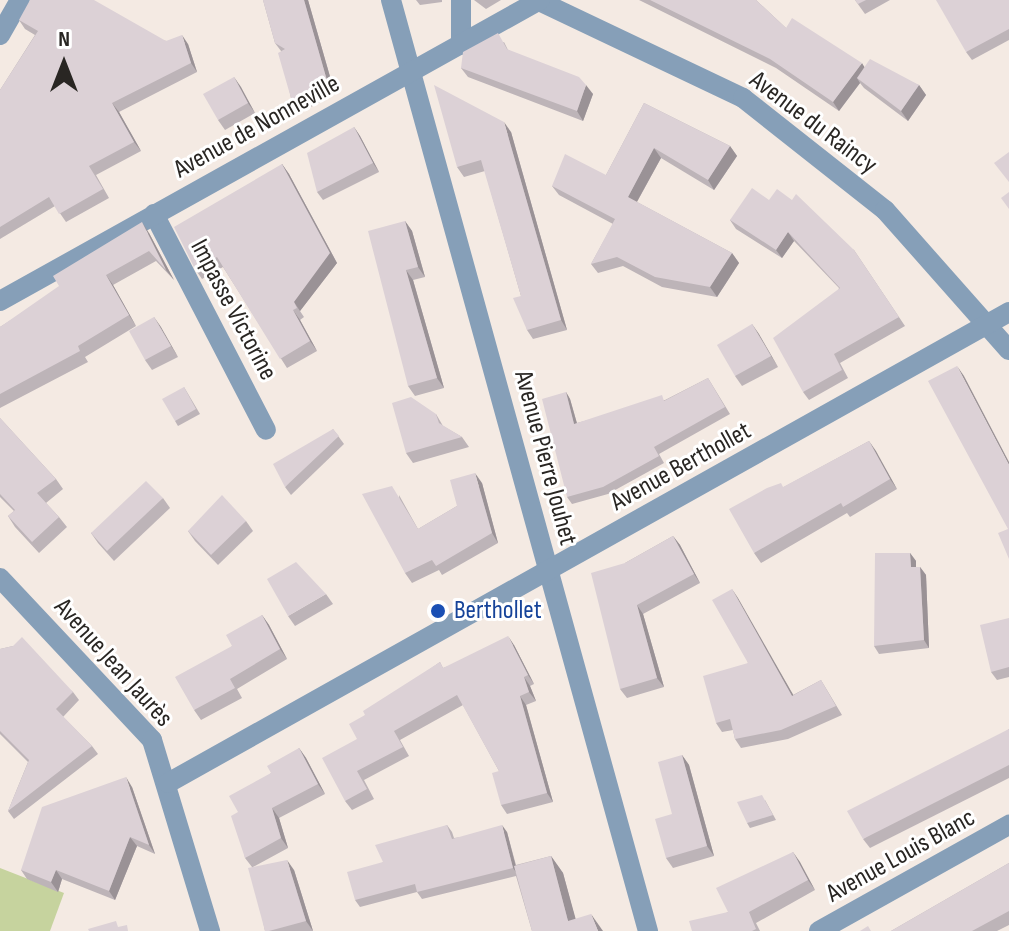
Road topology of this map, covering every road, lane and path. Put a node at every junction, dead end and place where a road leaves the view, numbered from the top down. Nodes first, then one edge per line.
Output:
1 (20, 0) edge
2 (391, 0) edge
3 (461, 0) edge
4 (539, 0) edge
5 (0, 35) edge
6 (461, 45) junction
7 (412, 72) junction
8 (154, 214) junction
9 (0, 301) edge
10 (1009, 312) edge
11 (988, 324) junction
12 (1009, 350) edge
13 (266, 430) dead end
14 (550, 571) junction
15 (0, 578) edge
16 (168, 783) junction
17 (1009, 825) edge
18 (210, 931) edge
19 (648, 931) edge
20 (819, 931) edge

1 - 5 street
2 - 7 street, Avenue Pierre Jouhet
3 - 6 street
4 - 6 street, Avenue de Nonneville
4 - 11 street, Avenue du Raincy
6 - 7 street, Avenue de Nonneville
7 - 8 street, Avenue de Nonneville
7 - 14 street, Avenue Pierre Jouhet
8 - 9 street, Avenue de Nonneville
8 - 13 street, Impasse Victorine
10 - 11 street, Avenue Berthollet
11 - 12 street, Avenue du Raincy
11 - 14 street, Avenue Berthollet
14 - 16 street, Avenue Berthollet
14 - 19 street, Avenue Pierre Jouhet
15 - 16 street, Avenue Jean Jaurès
16 - 18 street, Avenue Jean Jaurès
17 - 20 street, Avenue Louis Blanc

